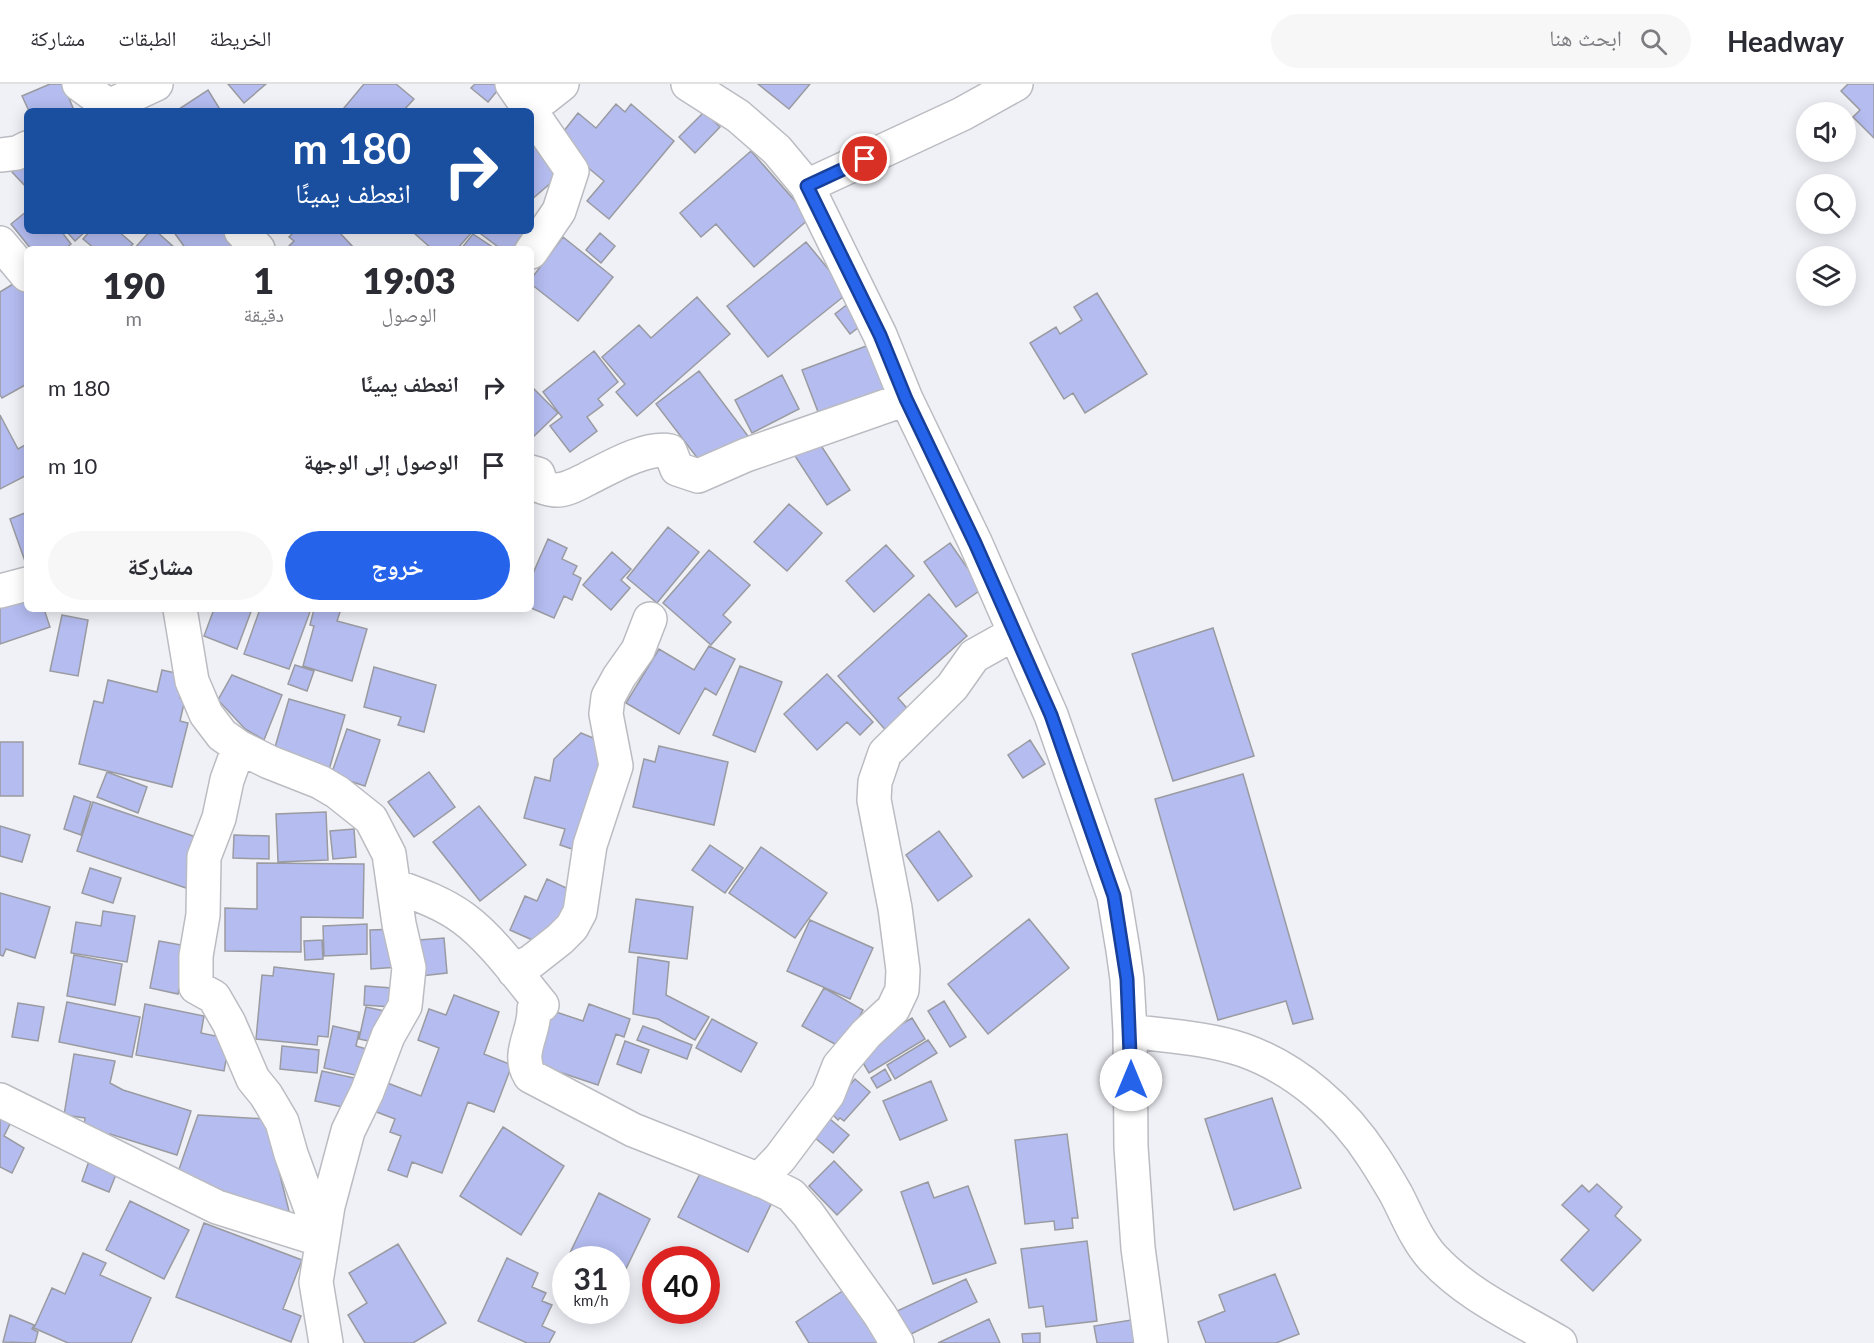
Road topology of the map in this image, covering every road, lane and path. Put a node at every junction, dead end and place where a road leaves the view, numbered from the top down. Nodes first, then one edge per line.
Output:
1 (80, 84) edge
2 (562, 84) edge
3 (688, 84) edge
4 (1016, 84) edge
5 (518, 92) edge
6 (151, 95) edge
7 (103, 108) edge
8 (107, 108) edge
9 (529, 108) edge
10 (534, 115) edge
11 (24, 149) edge
12 (0, 155) edge
13 (807, 186) junction
14 (244, 234) edge
15 (0, 243) edge
16 (255, 246) edge
17 (534, 248) edge
18 (24, 271) edge
19 (906, 399) junction
20 (534, 473) edge
21 (24, 585) edge
22 (0, 591) edge
23 (180, 612) edge
24 (650, 619) dead end
25 (1015, 633) junction
26 (239, 747) junction
27 (395, 886) junction
28 (514, 971) junction
29 (1130, 1031) junction
30 (0, 1100) edge
31 (759, 1180) junction
32 (322, 1240) junction
33 (326, 1343) edge
34 (897, 1343) edge
35 (1151, 1343) edge
36 (1560, 1343) edge

1 - 7 street
2 - 5 street
3 - 13 street
4 - 13 street
5 - 9 street
6 - 8 street
10 - 17 street
11 - 12 street
13 - 19 street
14 - 16 street
15 - 18 street
19 - 20 street
19 - 25 street
21 - 22 street
23 - 26 street
24 - 28 street
25 - 29 street
25 - 31 street
26 - 27 street
26 - 32 street
27 - 28 street
27 - 32 street
28 - 31 street
29 - 35 street
29 - 36 street
30 - 32 street
31 - 34 street
32 - 33 street

